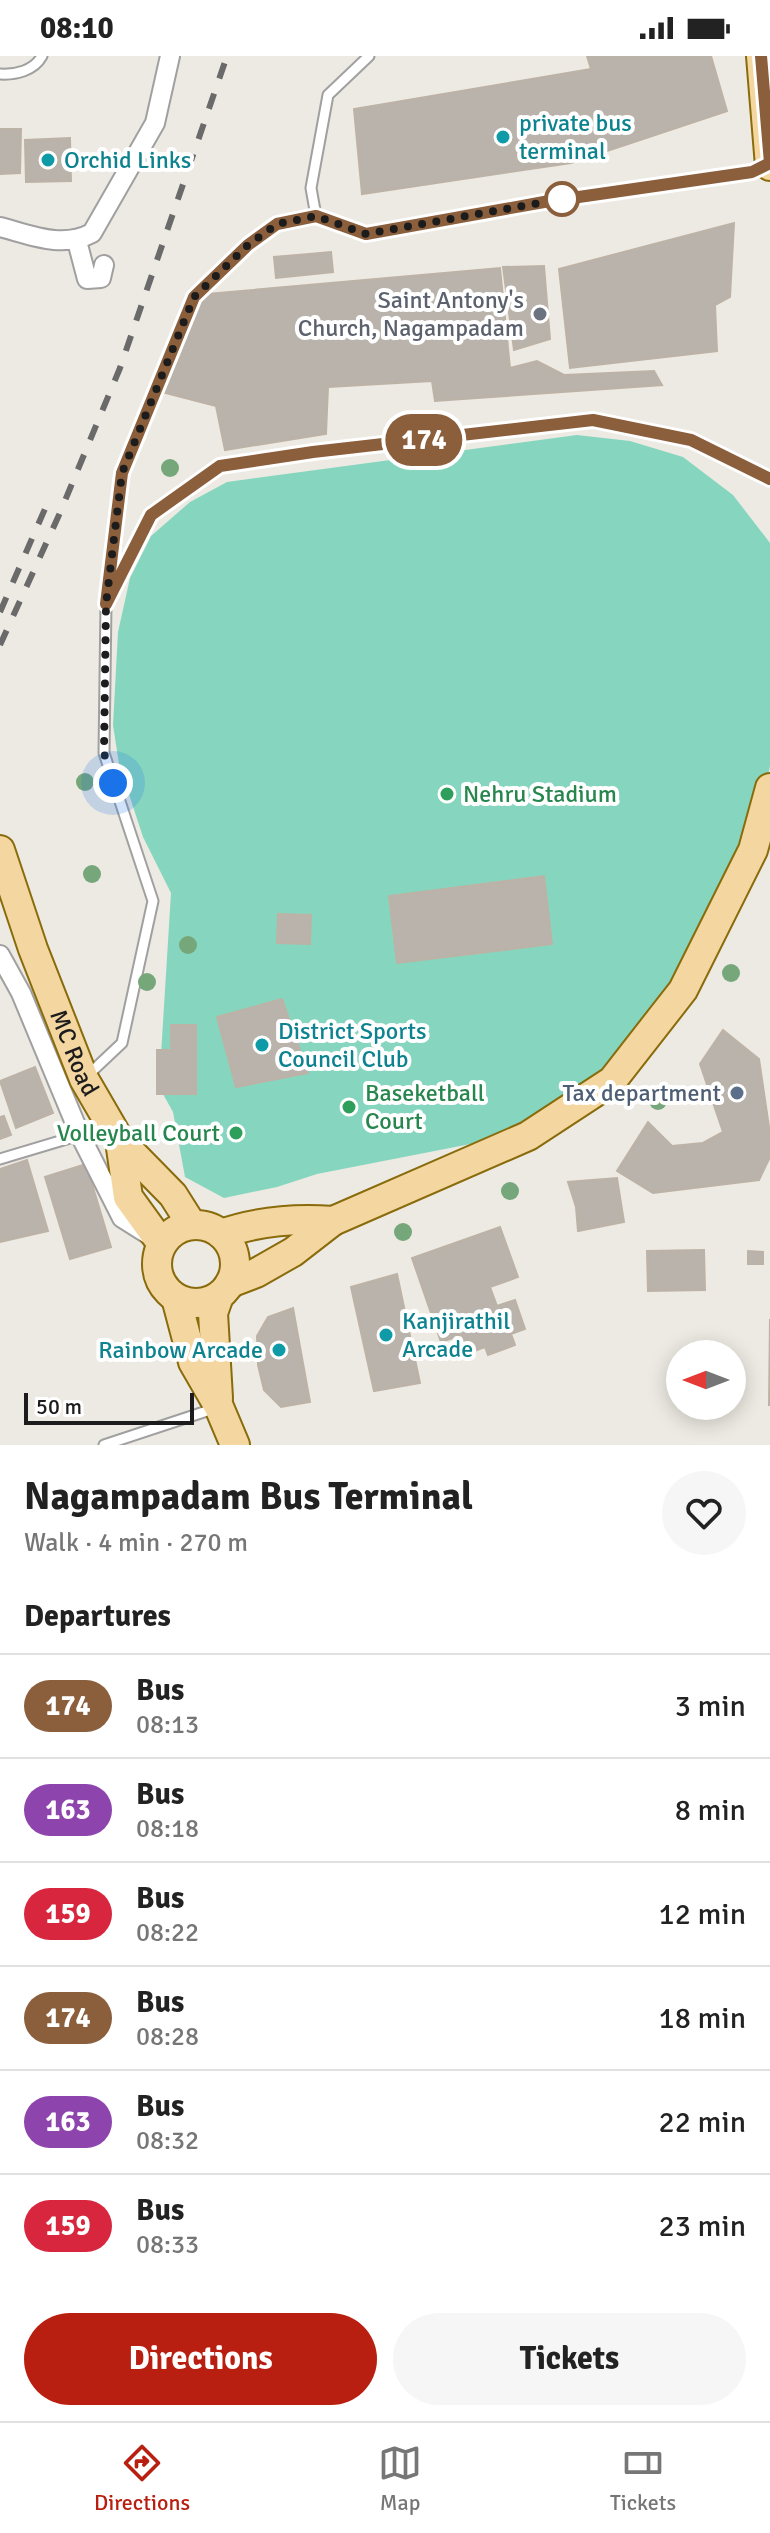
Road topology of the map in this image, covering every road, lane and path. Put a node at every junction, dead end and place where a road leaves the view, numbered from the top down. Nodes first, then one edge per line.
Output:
1 (42, 56) edge
2 (170, 56) edge
3 (369, 56) edge
4 (761, 56) edge
5 (0, 74) edge
6 (770, 164) edge
7 (316, 216) junction
8 (0, 227) edge
9 (77, 241) junction
10 (104, 265) dead end
11 (770, 479) edge
12 (106, 604) junction
13 (770, 788) edge
14 (0, 850) edge
15 (0, 955) edge
16 (84, 1079) junction
17 (80, 1135) junction
18 (120, 1141) junction
19 (0, 1159) edge
20 (333, 1221) junction
21 (192, 1225) junction
22 (221, 1234) junction
23 (162, 1244) junction
24 (224, 1289) junction
25 (176, 1298) junction
26 (219, 1407) junction
27 (104, 1445) edge
28 (235, 1445) edge

1 - 5 lane
2 - 9 street
3 - 7 lane
4 - 6 main road
6 - 7 lane
7 - 12 lane
8 - 9 street
9 - 10 street
11 - 12 lane
12 - 16 lane
13 - 20 main road
14 - 16 main road, MC Road
15 - 17 street
16 - 18 main road, MC Road
17 - 19 lane
17 - 23 street
18 - 21 main road
18 - 23 main road, MC Road
20 - 22 main road
20 - 24 main road
21 - 22 main road
21 - 23 main road
22 - 24 main road
23 - 25 main road
24 - 25 main road
24 - 26 main road
25 - 26 main road
26 - 27 lane
26 - 28 main road

